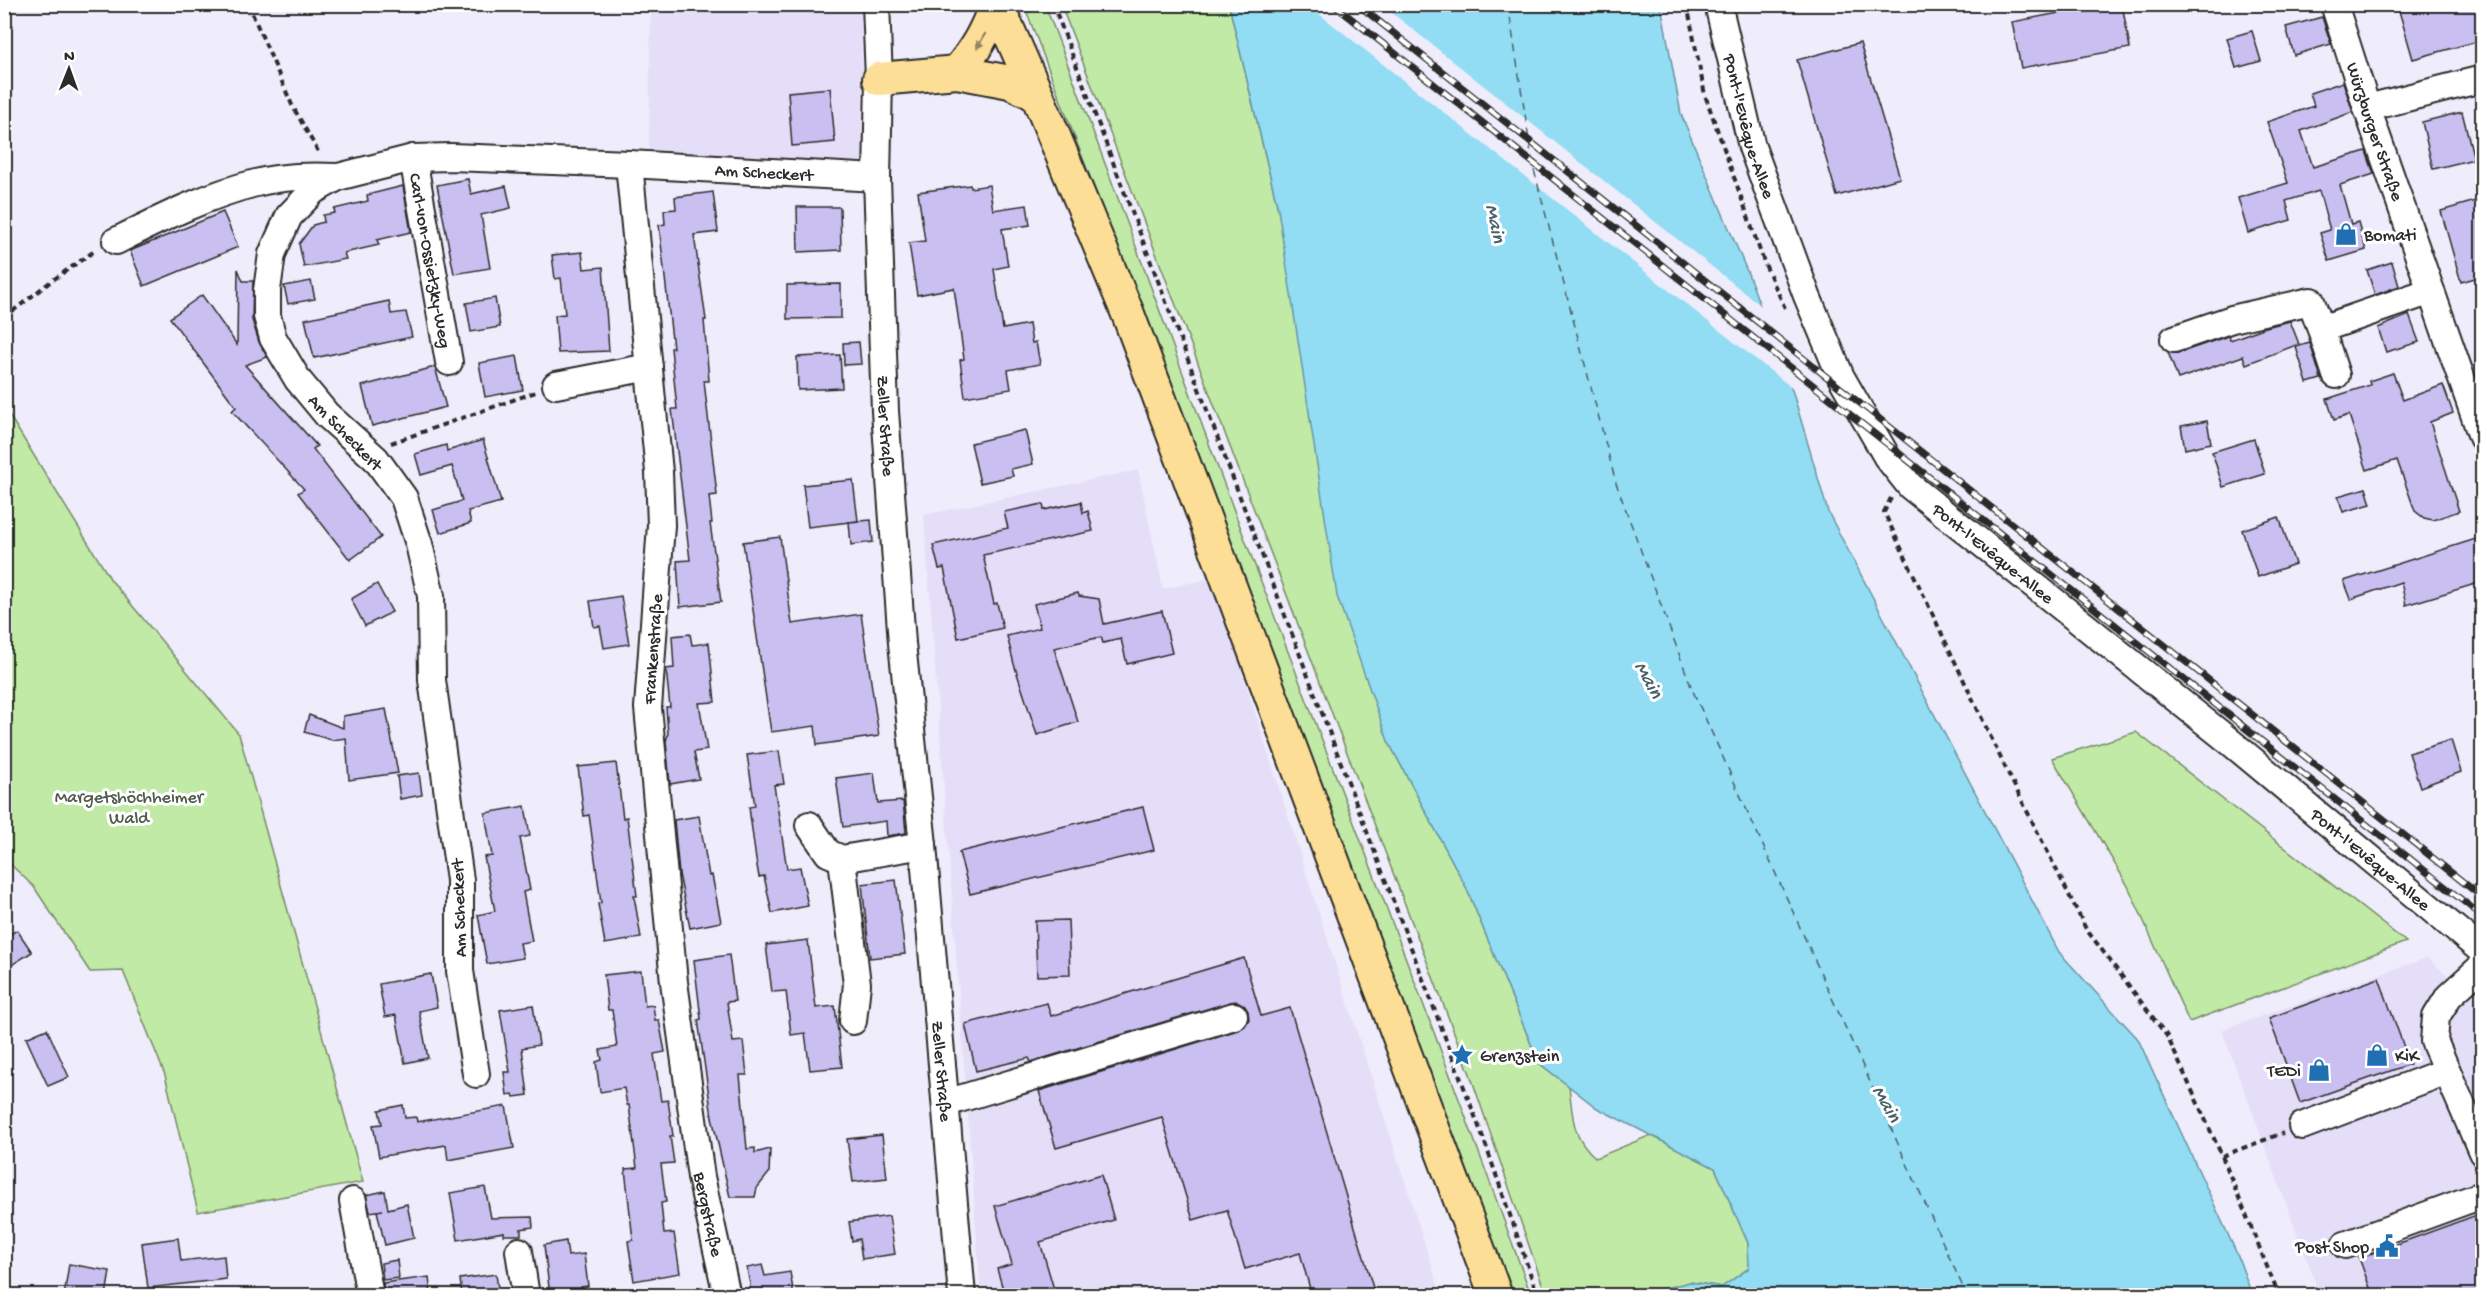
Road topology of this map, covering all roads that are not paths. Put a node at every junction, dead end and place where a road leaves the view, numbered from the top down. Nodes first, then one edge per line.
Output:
1 (876, 4) edge
2 (996, 4) edge
3 (1718, 4) edge
4 (2334, 4) edge
5 (957, 72) junction
6 (879, 79) junction
7 (2482, 79) edge
8 (1037, 95) junction
9 (2367, 108) junction
10 (413, 158) junction
11 (629, 164) junction
12 (338, 177) junction
13 (876, 178) junction
14 (116, 241) road end
15 (2431, 291) junction
16 (2321, 329) junction
17 (2174, 339) dead end
18 (449, 362) dead end
19 (649, 367) junction
20 (2336, 375) dead end
21 (556, 385) road end
22 (2482, 437) edge
23 (808, 825) dead end
24 (923, 845) junction
25 (842, 859) junction
26 (2482, 951) edge
27 (2482, 966) edge
28 (1234, 1016) dead end
29 (853, 1021) dead end
30 (2447, 1071) junction
31 (476, 1074) dead end
32 (946, 1103) junction
33 (2302, 1126) road end
34 (695, 1133) joint
35 (2482, 1152) edge
36 (2482, 1195) edge
37 (353, 1201) dead end
38 (2345, 1245) dead end
39 (519, 1251) dead end
40 (370, 1296) edge
41 (526, 1296) edge
42 (727, 1296) edge
43 (962, 1296) edge
44 (1496, 1296) edge

1 - 6 street, Zeller Straße
2 -> 5 main road
2 - 8 main road
3 - 26 street, Pont-l'Evêque-Allee
4 - 9 street, Würzburger Straße
5 - 6 main road
5 - 8 main road
6 - 13 street, Zeller Straße
7 - 9 street
8 - 44 main road
9 - 15 street, Würzburger Straße
10 - 11 street, Am Scheckert
10 - 12 street, Am Scheckert
10 - 18 street, Carl-von-Ossietzky-Weg
11 - 13 street, Am Scheckert
11 - 19 street, Frankenstraße
12 - 14 street
12 - 31 street, Am Scheckert
13 - 24 street, Zeller Straße
15 - 16 street
15 - 22 street, Würzburger Straße
16 - 17 street
16 - 20 street
19 - 21 street
19 - 34 street, Frankenstraße
23 - 25 street
24 - 25 street
24 - 32 street, Zeller Straße
25 - 29 street
27 - 30 street
28 - 32 street
30 - 33 street
30 - 35 street
32 - 43 street, Zeller Straße
34 - 42 street, Bergstraße
36 - 38 street
37 - 40 street
39 - 41 street

